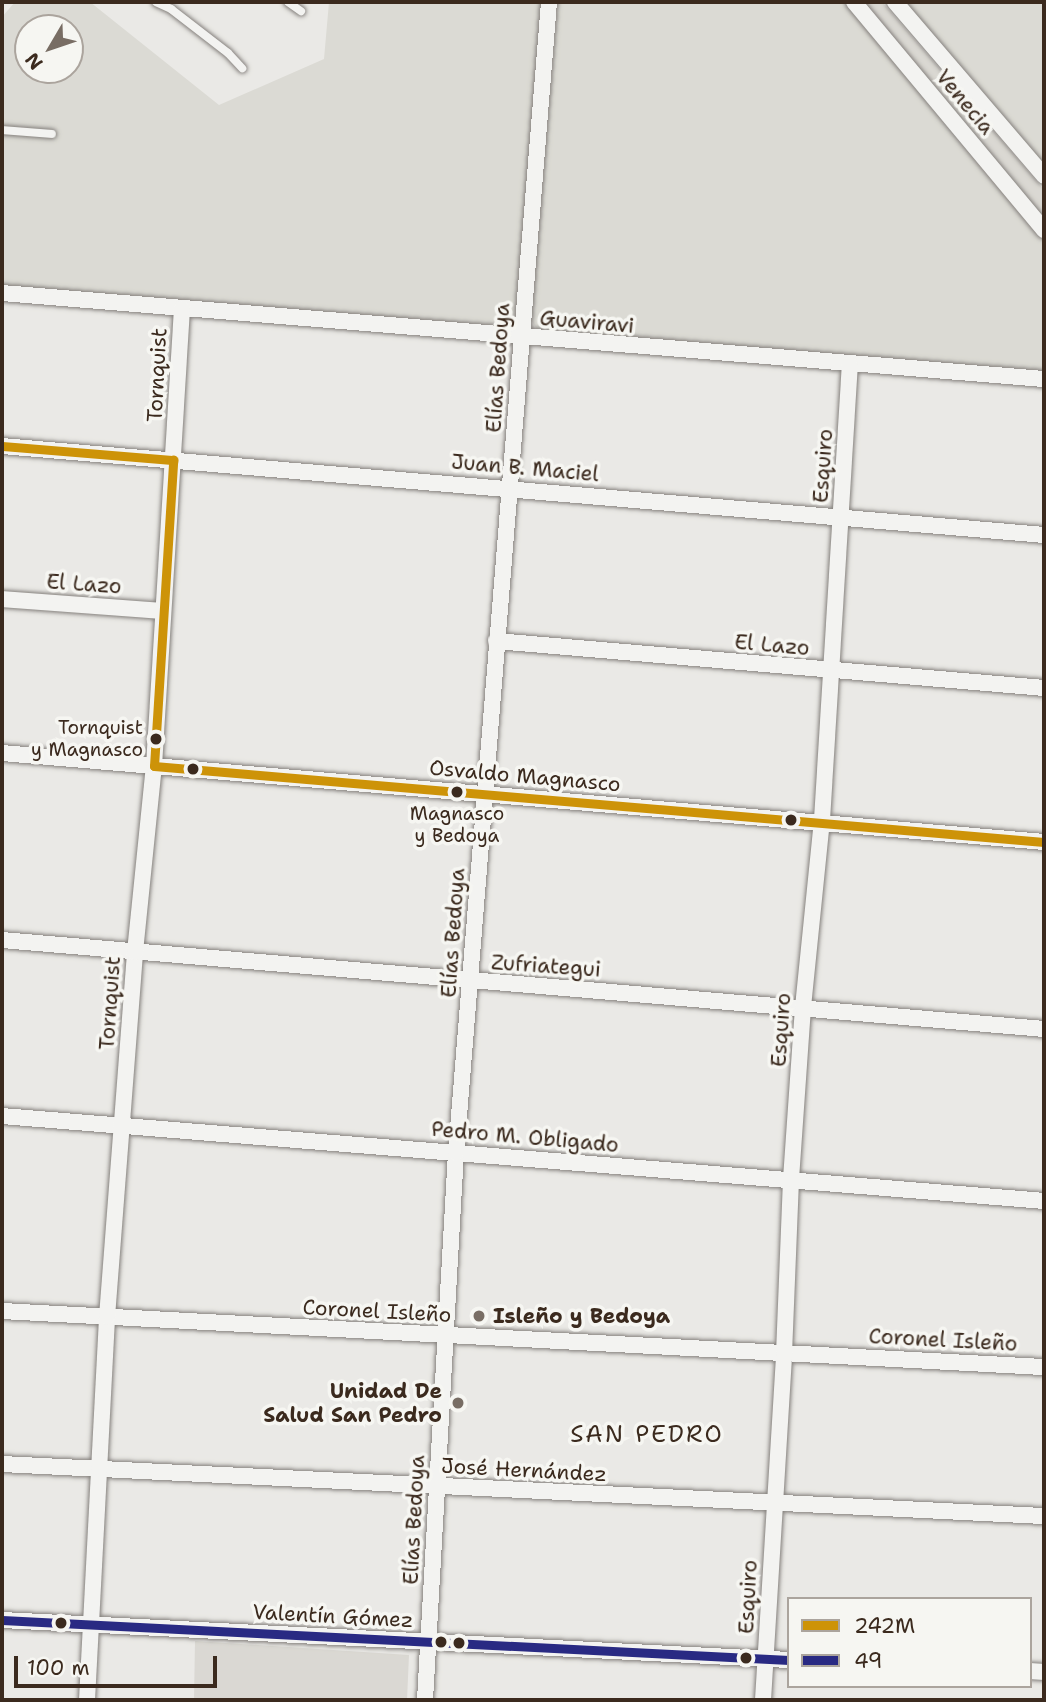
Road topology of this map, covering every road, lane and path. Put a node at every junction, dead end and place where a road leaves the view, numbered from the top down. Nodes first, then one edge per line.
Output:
1 (156, 2) edge
2 (288, 2) edge
3 (550, 2) edge
4 (854, 2) edge
5 (895, 2) edge
6 (301, 11) dead end
7 (242, 68) dead end
8 (2, 130) edge
9 (52, 134) dead end
10 (1044, 176) edge
11 (1044, 230) edge
12 (2, 293) edge
13 (182, 309) junction
14 (521, 337) junction
15 (850, 365) junction
16 (1044, 379) edge
17 (2, 446) edge
18 (173, 460) junction
19 (510, 488) junction
20 (841, 517) junction
21 (1044, 535) edge
22 (2, 599) edge
23 (162, 611) junction
24 (496, 641) junction
25 (828, 671) junction
26 (1044, 688) edge
27 (2, 753) edge
28 (153, 766) junction
29 (485, 793) junction
30 (822, 820) junction
31 (1044, 842) edge
32 (2, 940) edge
33 (135, 951) junction
34 (470, 981) junction
35 (803, 1007) junction
36 (1044, 1029) edge
37 (2, 1116) edge
38 (122, 1126) junction
39 (456, 1153) junction
40 (791, 1179) junction
41 (1044, 1201) edge
42 (2, 1311) edge
43 (107, 1317) junction
44 (446, 1335) junction
45 (785, 1354) junction
46 (1044, 1367) edge
47 (2, 1464) edge
48 (100, 1470) junction
49 (436, 1486) junction
50 (774, 1505) junction
51 (1044, 1516) edge
52 (2, 1619) edge
53 (92, 1624) junction
54 (428, 1642) junction
55 (766, 1658) junction
56 (787, 1660) edge
57 (87, 1700) edge
58 (425, 1700) edge
59 (763, 1700) edge

1 - 7 lane
2 - 6 lane
3 - 14 street, Elías Bedoya
4 - 11 street, Venecia
5 - 10 street, Venecia
8 - 9 lane
12 - 13 street, Guaviravi
13 - 14 street, Guaviravi
13 - 18 street, Tornquist
14 - 15 street, Guaviravi
14 - 19 street, Elías Bedoya
15 - 16 street, Guaviravi
15 - 20 street, Esquiro
17 - 18 street, Juan B. Maciel
18 - 19 street, Juan B. Maciel
18 - 23 street, Tornquist
19 - 20 street, Juan B. Maciel
19 - 24 street, Elías Bedoya
20 - 21 street, Juan B. Maciel
20 - 25 street, Esquiro
22 - 23 street, El Lazo
23 - 28 street, Tornquist
24 - 25 street, El Lazo
24 - 29 street, Elías Bedoya
25 - 26 street, El Lazo
25 - 30 street, Esquiro
27 - 28 street, Osvaldo Magnasco
28 - 29 street, Osvaldo Magnasco
28 - 33 street, Tornquist
29 - 30 street, Osvaldo Magnasco
29 - 34 street, Elías Bedoya
30 - 31 street, Osvaldo Magnasco
30 - 35 street, Esquiro
32 - 33 street, Zufriategui
33 - 34 street, Zufriategui
33 - 38 street, Tornquist
34 - 35 street, Zufriategui
34 - 39 street, Elías Bedoya
35 - 36 street, Zufriategui
35 - 40 street, Esquiro
37 - 38 street, Pedro M. Obligado
38 - 39 street, Pedro M. Obligado
38 - 43 street, Tornquist
39 - 40 street, Pedro M. Obligado
39 - 44 street, Elías Bedoya
40 - 41 street, Pedro M. Obligado
40 - 45 street, Esquiro
42 - 43 street, Coronel Isleño
43 - 44 street, Coronel Isleño
43 - 48 street, Tornquist
44 - 45 street, Coronel Isleño
44 - 49 street, Elías Bedoya
45 - 46 street, Coronel Isleño
45 - 50 street, Esquiro
47 - 48 street, José Hernández
48 - 49 street, José Hernández
48 - 53 street, Tornquist
49 - 50 street, José Hernández
49 - 54 street, Elías Bedoya
50 - 51 street, José Hernández
50 - 55 street, Esquiro
52 - 53 street, Valentín Gómez
53 - 54 street, Valentín Gómez
53 - 57 street, Tornquist
54 - 55 street, Valentín Gómez
54 - 58 street, Elías Bedoya
55 - 56 street, Valentín Gómez
55 - 59 street, Esquiro

